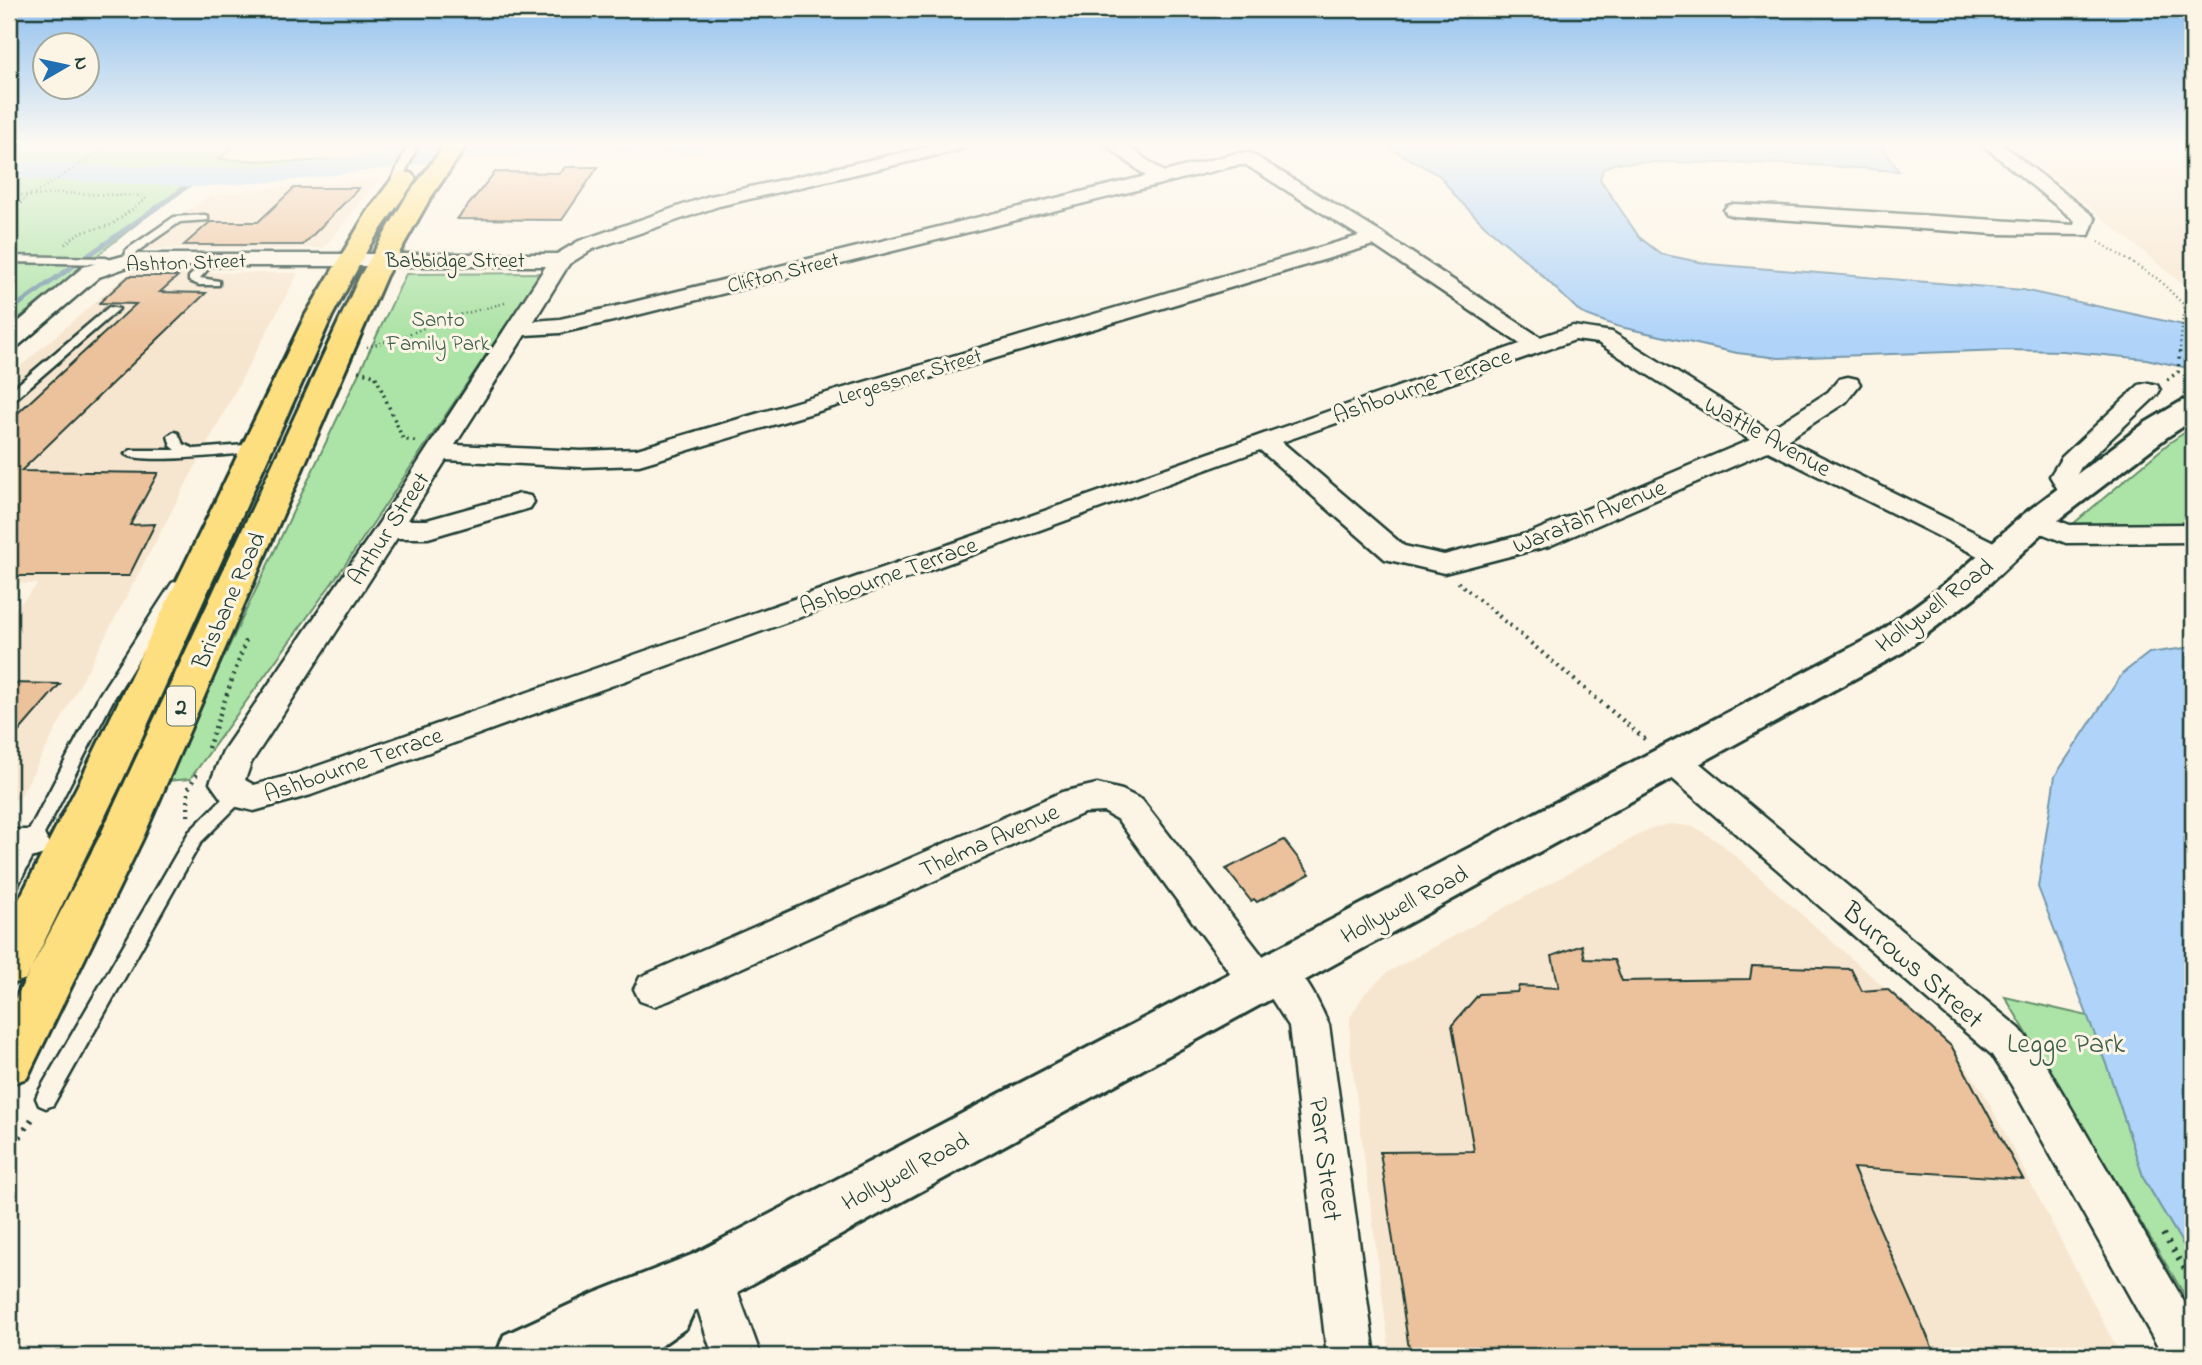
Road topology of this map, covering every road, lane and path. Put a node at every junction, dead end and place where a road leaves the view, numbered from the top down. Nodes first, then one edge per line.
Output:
1 (132, 209) edge
2 (382, 209) edge
3 (408, 209) edge
4 (691, 209) edge
5 (1037, 209) edge
6 (1329, 209) edge
7 (2064, 209) edge
8 (1734, 210) dead end
9 (204, 218) dead end
10 (2083, 225) junction
11 (1376, 238) junction
12 (9, 259) edge
13 (212, 259) junction
14 (382, 260) junction
15 (561, 260) junction
16 (45, 261) junction
17 (349, 261) junction
18 (123, 262) junction
19 (215, 283) dead end
20 (540, 295) junction
21 (113, 309) dead end
22 (520, 328) junction
23 (9, 342) edge
24 (1537, 345) junction
25 (363, 348) dead end
26 (354, 371) dead end
27 (2178, 372) dead end
28 (1848, 384) dead end
29 (2148, 390) dead end
30 (9, 398) edge
31 (2193, 407) edge
32 (174, 436) dead end
33 (1264, 440) junction
34 (1769, 441) junction
35 (257, 447) junction
36 (190, 451) junction
37 (437, 452) junction
38 (131, 454) dead end
39 (2073, 494) junction
40 (520, 502) dead end
41 (2036, 521) junction
42 (389, 529) junction
43 (2193, 533) edge
44 (215, 537) junction
45 (2000, 556) junction
46 (1460, 584) dead end
47 (1673, 760) junction
48 (237, 795) junction
49 (20, 844) edge
50 (9, 886) edge
51 (9, 964) edge
52 (1267, 976) junction
53 (654, 989) dead end
54 (9, 1061) edge
55 (46, 1098) joint
56 (9, 1153) edge
57 (710, 1276) junction
58 (525, 1356) edge
59 (596, 1356) edge
60 (737, 1356) edge
61 (1351, 1356) edge
62 (2189, 1356) edge

1 - 16 path
2 - 17 highway, Brisbane Road / 2
3 - 14 highway, Brisbane Road / 2
4 - 15 street
5 - 22 street, Clifton Street
6 - 11 street, Clifton Street
7 - 10 street
8 - 10 street
9 - 18 lane
10 - 27 path
11 - 24 street
11 - 37 street, Lergessner Street
12 - 16 lane
13 - 17 street, Ashton Street
13 - 18 street, Ashton Street
13 - 19 lane
14 - 15 street, Babbidge Street
14 - 17 street, Babbidge Street
14 - 54 highway, Brisbane Road / 2
15 - 20 street, Arthur Street
16 - 18 lane
17 - 35 highway, Brisbane Road / 2
18 - 23 street, Ashton Street
20 - 22 street, Arthur Street
20 - 25 path
21 - 30 lane
22 - 37 street, Arthur Street
24 - 33 street, Ashbourne Terrace
24 - 34 street, Wattle Avenue
26 - 37 path
28 - 34 street, Waratah Avenue
29 - 39 street
31 - 39 main road, Hollywell Road
32 - 36 lane
33 - 34 street, Waratah Avenue
33 - 48 street, Ashbourne Terrace
34 - 45 street, Wattle Avenue
35 - 36 lane
35 - 44 highway, Brisbane Road / 2
36 - 38 lane
37 - 42 street, Arthur Street
39 - 41 main road, Hollywell Road
40 - 42 street
41 - 43 street
41 - 45 main road, Hollywell Road
42 - 48 street, Arthur Street
44 - 49 lane, Brisbane Road
44 - 51 highway, Brisbane Road / 2
45 - 47 main road, Hollywell Road
46 - 47 path
47 - 52 main road, Hollywell Road
47 - 62 street, Burrows Street
48 - 55 lane
49 - 50 lane, Brisbane Road
52 - 53 street, Thelma Avenue
52 - 57 main road, Hollywell Road
52 - 61 street, Parr Street
55 - 56 path
57 - 58 main road, Hollywell Road
57 - 59 main road, Hollywell Road
57 - 60 street

